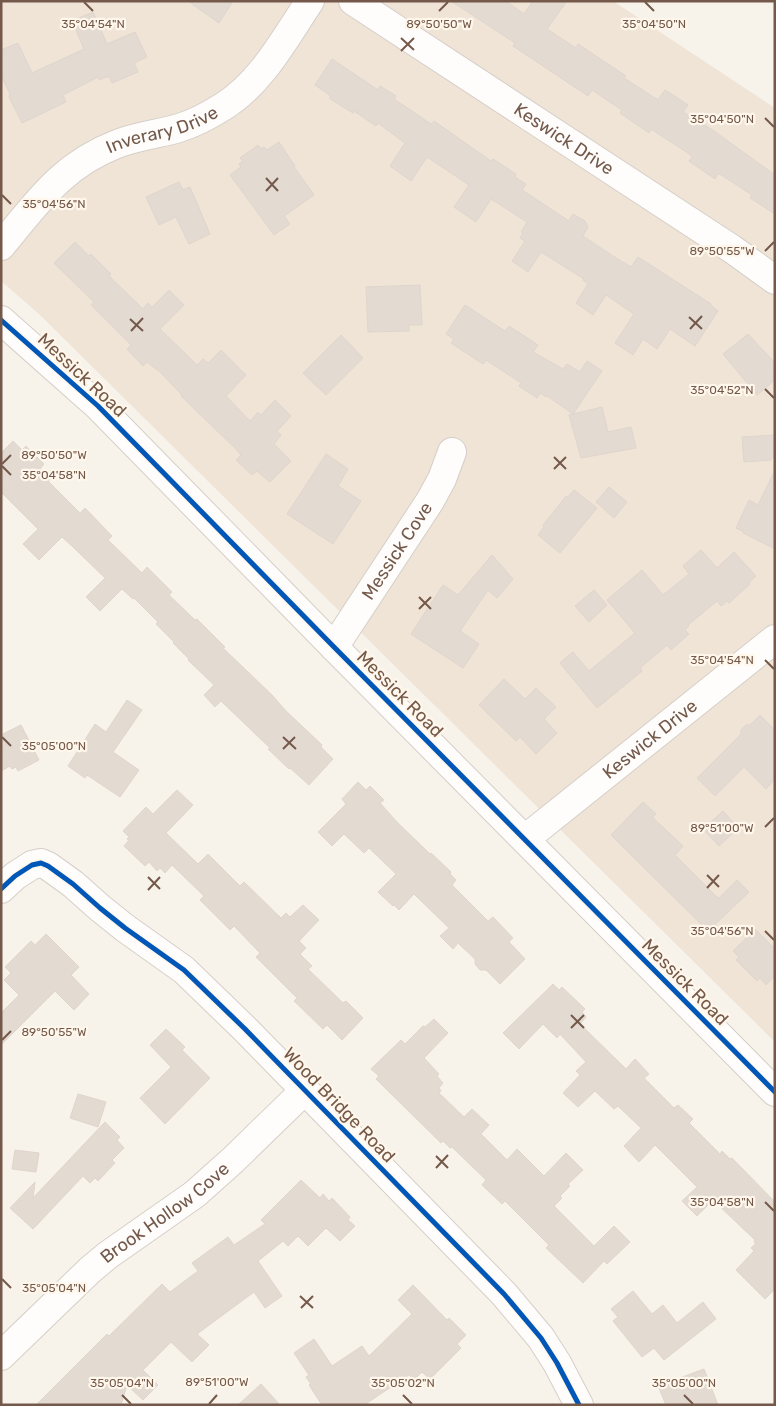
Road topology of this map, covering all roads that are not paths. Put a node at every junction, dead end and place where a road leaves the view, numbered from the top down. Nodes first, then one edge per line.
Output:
1 (310, 1) edge
2 (353, 1) edge
3 (1, 246) edge
4 (775, 280) edge
5 (1, 320) edge
6 (452, 452) dead end
7 (773, 643) edge
8 (334, 647) junction
9 (525, 839) junction
10 (1, 889) edge
11 (305, 1090) junction
12 (775, 1092) edge
13 (1, 1356) edge
14 (578, 1405) edge

1 - 3 street, Inverary Drive
2 - 4 street, Keswick Drive
5 - 8 street, Messick Road
6 - 8 street, Messick Cove
7 - 9 street, Keswick Drive
8 - 9 street, Messick Road
9 - 12 street, Messick Road
10 - 11 street, Wood Bridge Road
11 - 13 street, Brook Hollow Cove
11 - 14 street, Wood Bridge Road

